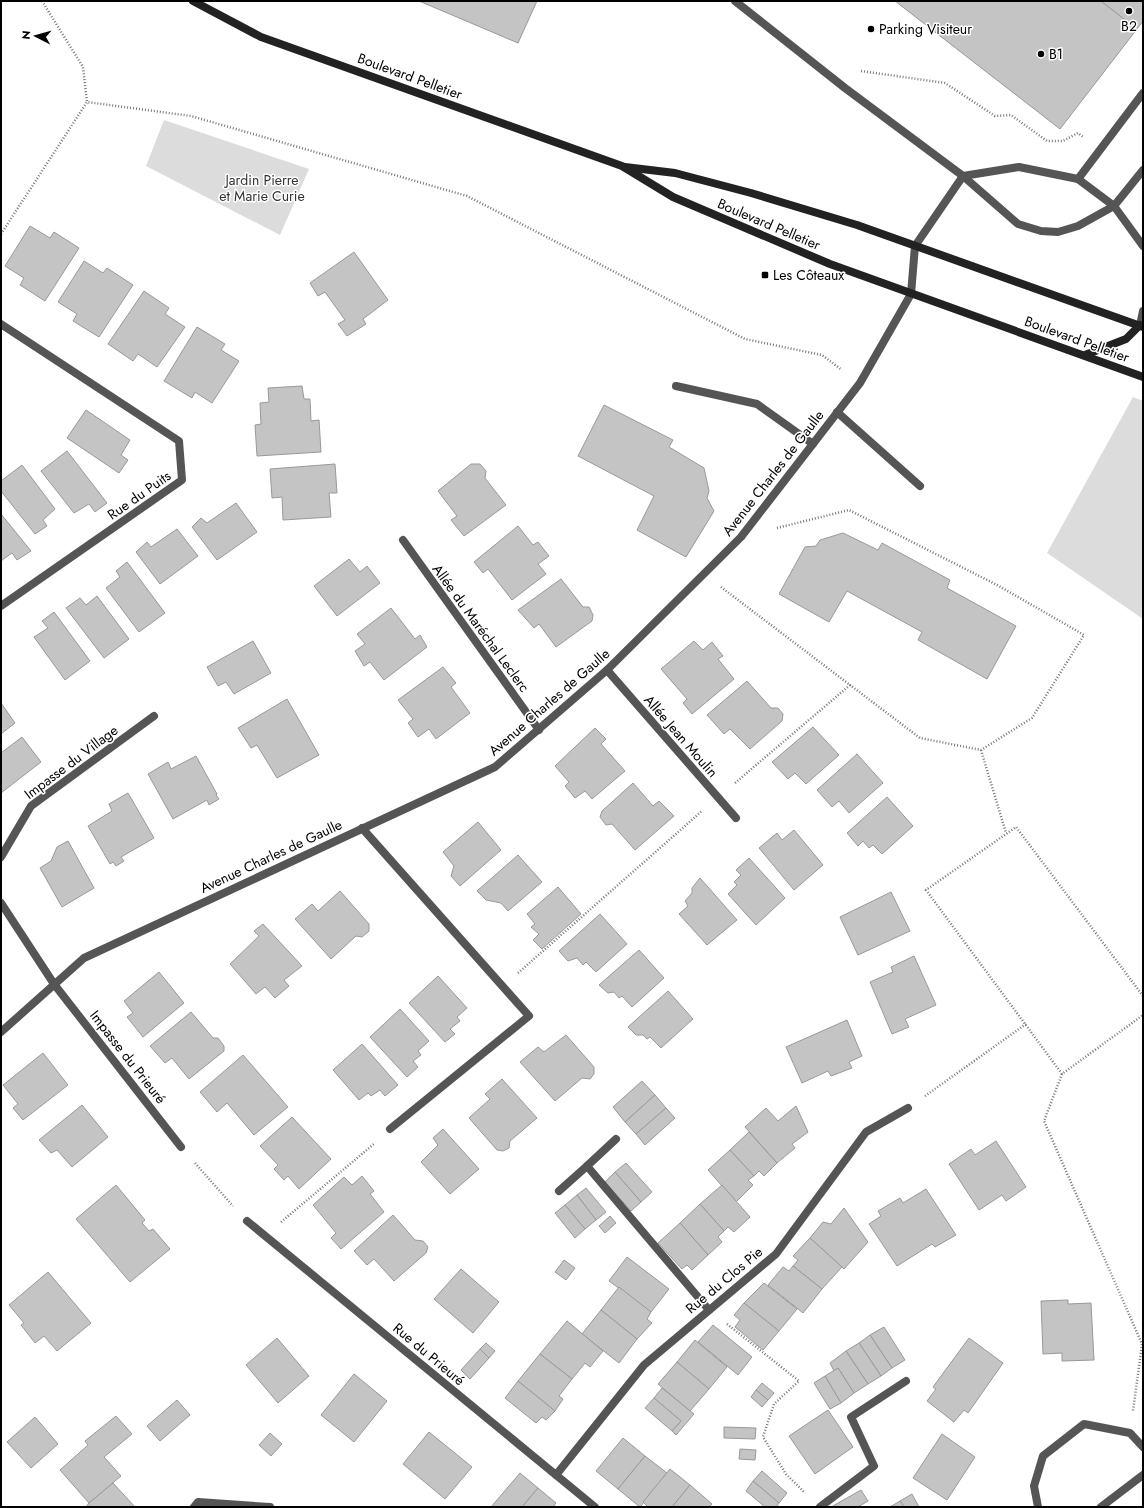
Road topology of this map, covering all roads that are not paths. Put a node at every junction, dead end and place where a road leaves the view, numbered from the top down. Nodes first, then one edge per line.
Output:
1 (193, 1) edge
2 (735, 1) edge
3 (1143, 93) edge
4 (622, 166) junction
5 (1143, 170) edge
6 (963, 176) junction
7 (1078, 179) junction
8 (1114, 206) junction
9 (915, 246) junction
10 (1143, 246) edge
11 (911, 294) junction
12 (1143, 311) edge
13 (1, 324) edge
14 (1141, 326) edge
15 (1085, 355) junction
16 (1143, 377) edge
17 (676, 386) dead end
18 (837, 412) junction
19 (813, 444) junction
20 (920, 486) dead end
21 (403, 540) dead end
22 (1, 606) edge
23 (607, 670) junction
24 (154, 716) dead end
25 (539, 730) junction
26 (736, 818) dead end
27 (362, 828) junction
28 (1, 857) edge
29 (1, 903) edge
30 (54, 984) junction
31 (1, 1032) edge
32 (908, 1108) road end
33 (390, 1129) road end
34 (616, 1139) dead end
35 (181, 1146) road end
36 (586, 1166) junction
37 (559, 1191) dead end
38 (247, 1221) road end
39 (709, 1310) junction
40 (906, 1381) dead end
41 (1143, 1447) edge
42 (556, 1475) junction
43 (1143, 1475) edge
44 (194, 1507) edge
45 (270, 1507) edge
46 (595, 1507) edge
47 (820, 1507) edge
48 (1038, 1507) edge
49 (1102, 1507) edge

1 - 4 main road, Boulevard Pelletier
2 - 6 street
3 - 7 street
4 - 9 main road, Boulevard Pelletier
4 - 11 main road, Boulevard Pelletier
5 - 8 street
6 - 7 street
6 - 8 street
6 - 9 street
7 - 8 street
8 - 10 street
9 - 11 street
9 - 14 main road, Boulevard Pelletier
11 - 15 main road, Boulevard Pelletier
11 - 18 street, Avenue Charles de Gaulle
12 - 14 street
13 - 22 street, Rue du Puits
14 - 15 main road
15 - 16 main road, Boulevard Pelletier
17 - 19 street
18 - 19 street, Avenue Charles de Gaulle
18 - 20 street
19 - 23 street, Avenue Charles de Gaulle
21 - 25 street, Allée du Maréchal Leclerc
23 - 25 street, Avenue Charles de Gaulle
23 - 26 street, Allée Jean Moulin
24 - 28 street, Impasse du Village
25 - 27 street, Avenue Charles de Gaulle
27 - 30 street, Avenue Charles de Gaulle
27 - 33 street
29 - 30 street, Impasse du Prieuré
30 - 31 street, Avenue Charles de Gaulle
30 - 35 street, Impasse du Prieuré
32 - 39 street, Rue du Clos Pie
34 - 36 street
36 - 37 street
36 - 39 street
38 - 42 street, Rue du Prieuré
39 - 42 street, Rue du Clos Pie
40 - 47 street
41 - 48 street
42 - 46 street, Rue du Prieuré
43 - 49 street
44 - 45 street

